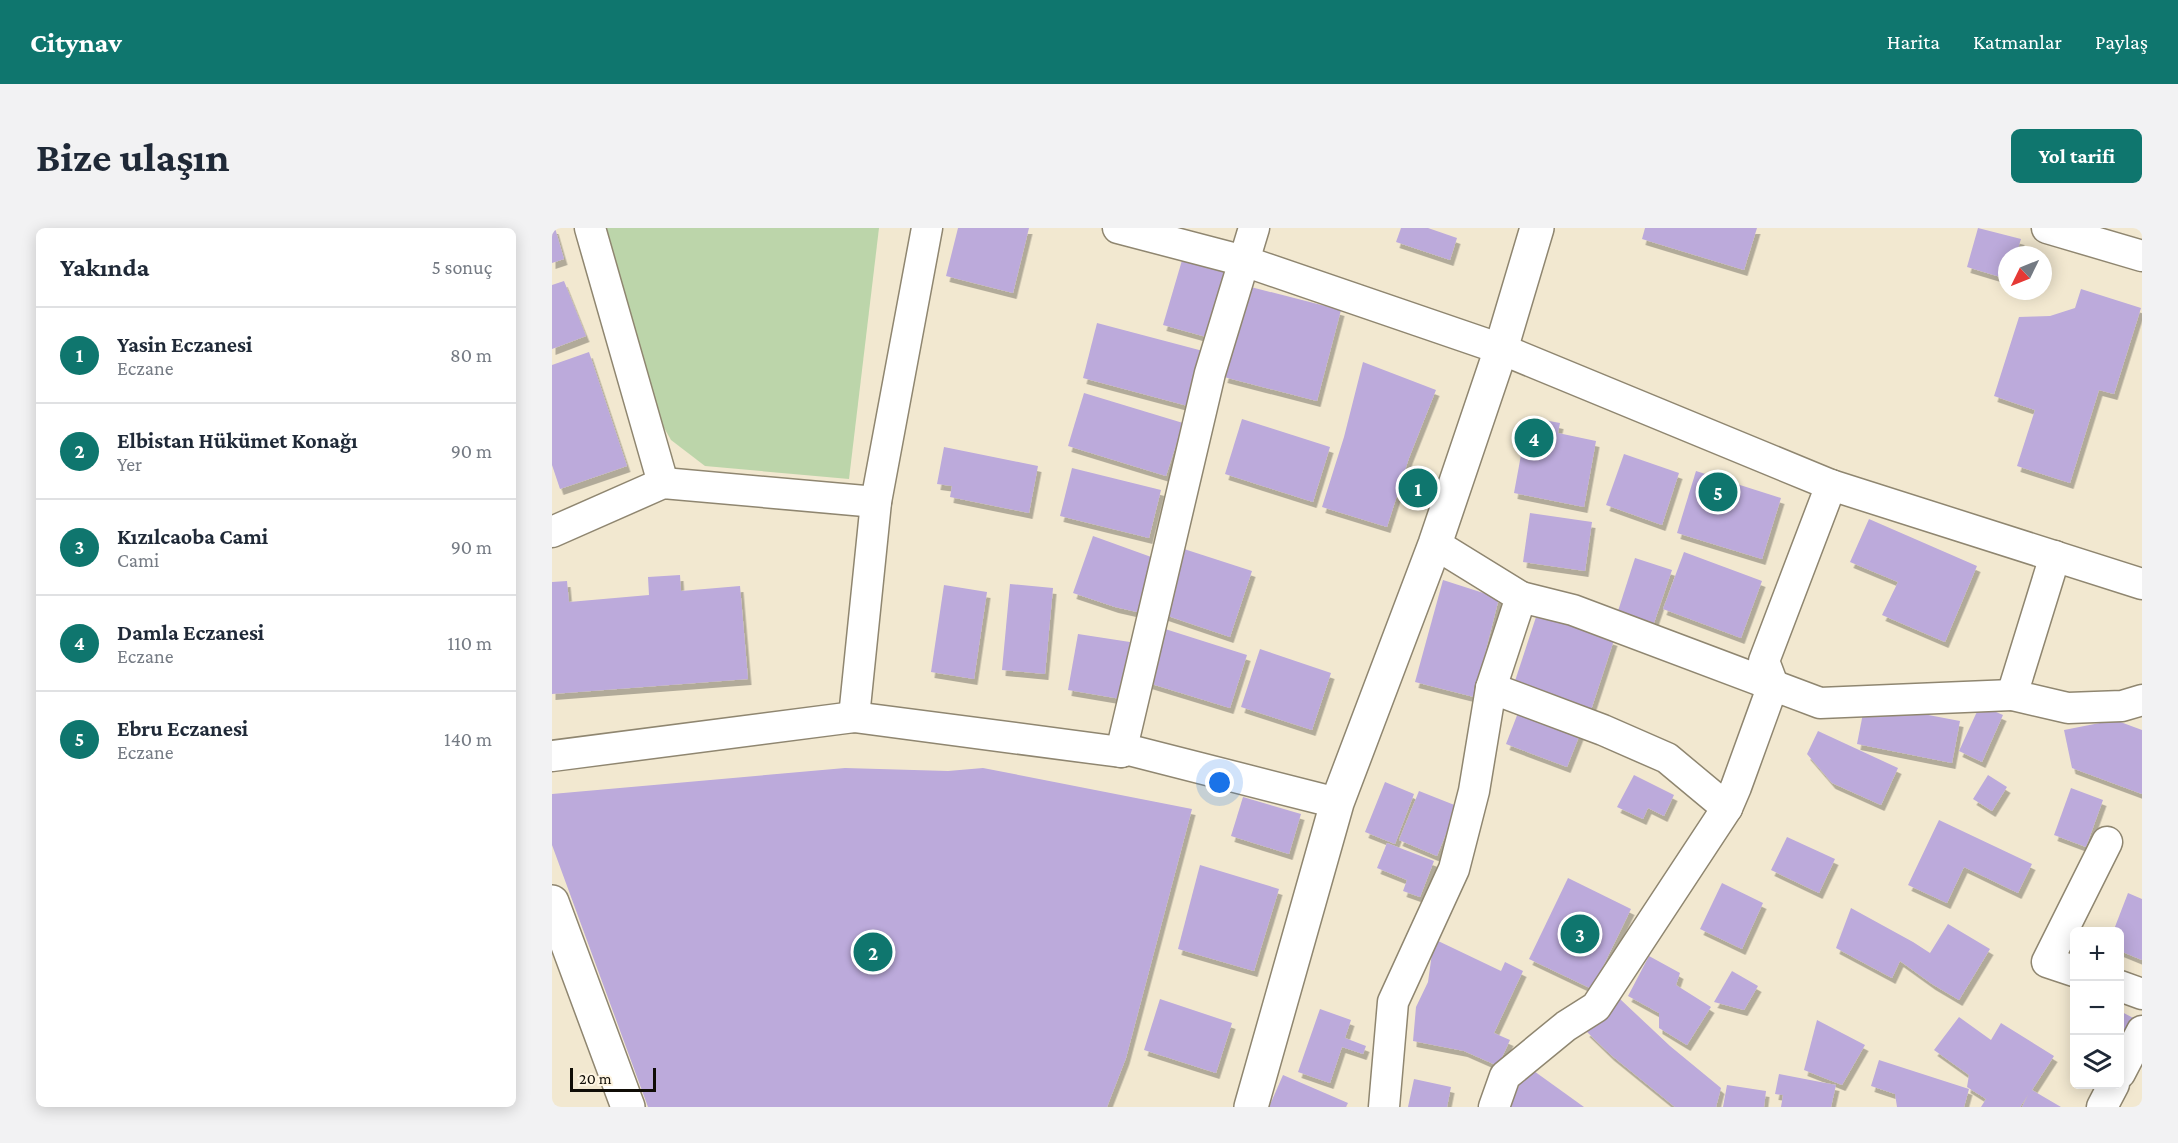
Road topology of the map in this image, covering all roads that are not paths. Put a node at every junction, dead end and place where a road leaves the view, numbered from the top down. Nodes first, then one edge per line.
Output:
1 (590, 228) edge
2 (927, 228) edge
3 (1118, 228) edge
4 (1254, 228) edge
5 (1537, 228) edge
6 (2047, 228) edge
7 (2142, 256) edge
8 (1244, 261) junction
9 (1501, 349) junction
10 (663, 483) junction
11 (1832, 485) junction
12 (876, 502) junction
13 (552, 532) edge
14 (1435, 544) junction
15 (2055, 556) junction
16 (2142, 584) edge
17 (1521, 597) junction
18 (1773, 685) junction
19 (1491, 688) junction
20 (2012, 695) junction
21 (2142, 700) edge
22 (854, 717) junction
23 (1121, 752) junction
24 (552, 756) edge
25 (1337, 803) junction
26 (1727, 808) junction
27 (2107, 842) dead end
28 (552, 902) edge
29 (2070, 970) edge
30 (2124, 987) edge
31 (2142, 994) edge
32 (2142, 1031) edge
33 (2124, 1065) edge
34 (2111, 1089) edge
35 (628, 1107) edge
36 (1251, 1107) edge
37 (1384, 1107) edge
38 (1494, 1107) edge
39 (2102, 1107) edge

1 - 10 street
2 - 12 street
3 - 8 street
4 - 8 street
5 - 9 main road
6 - 7 street
8 - 9 street
8 - 23 street
9 - 11 street
9 - 14 main road
10 - 12 street
10 - 13 street
11 - 15 street
11 - 18 street
12 - 22 street
14 - 17 street
14 - 25 main road
15 - 16 street
15 - 20 street
17 - 18 street
17 - 19 street
18 - 20 street
18 - 26 street
19 - 26 street
19 - 37 street
20 - 21 street
22 - 23 street
22 - 24 street
23 - 25 street
25 - 36 main road
26 - 38 street
27 - 29 street
28 - 35 main road
30 - 31 street
32 - 33 street
34 - 39 street

